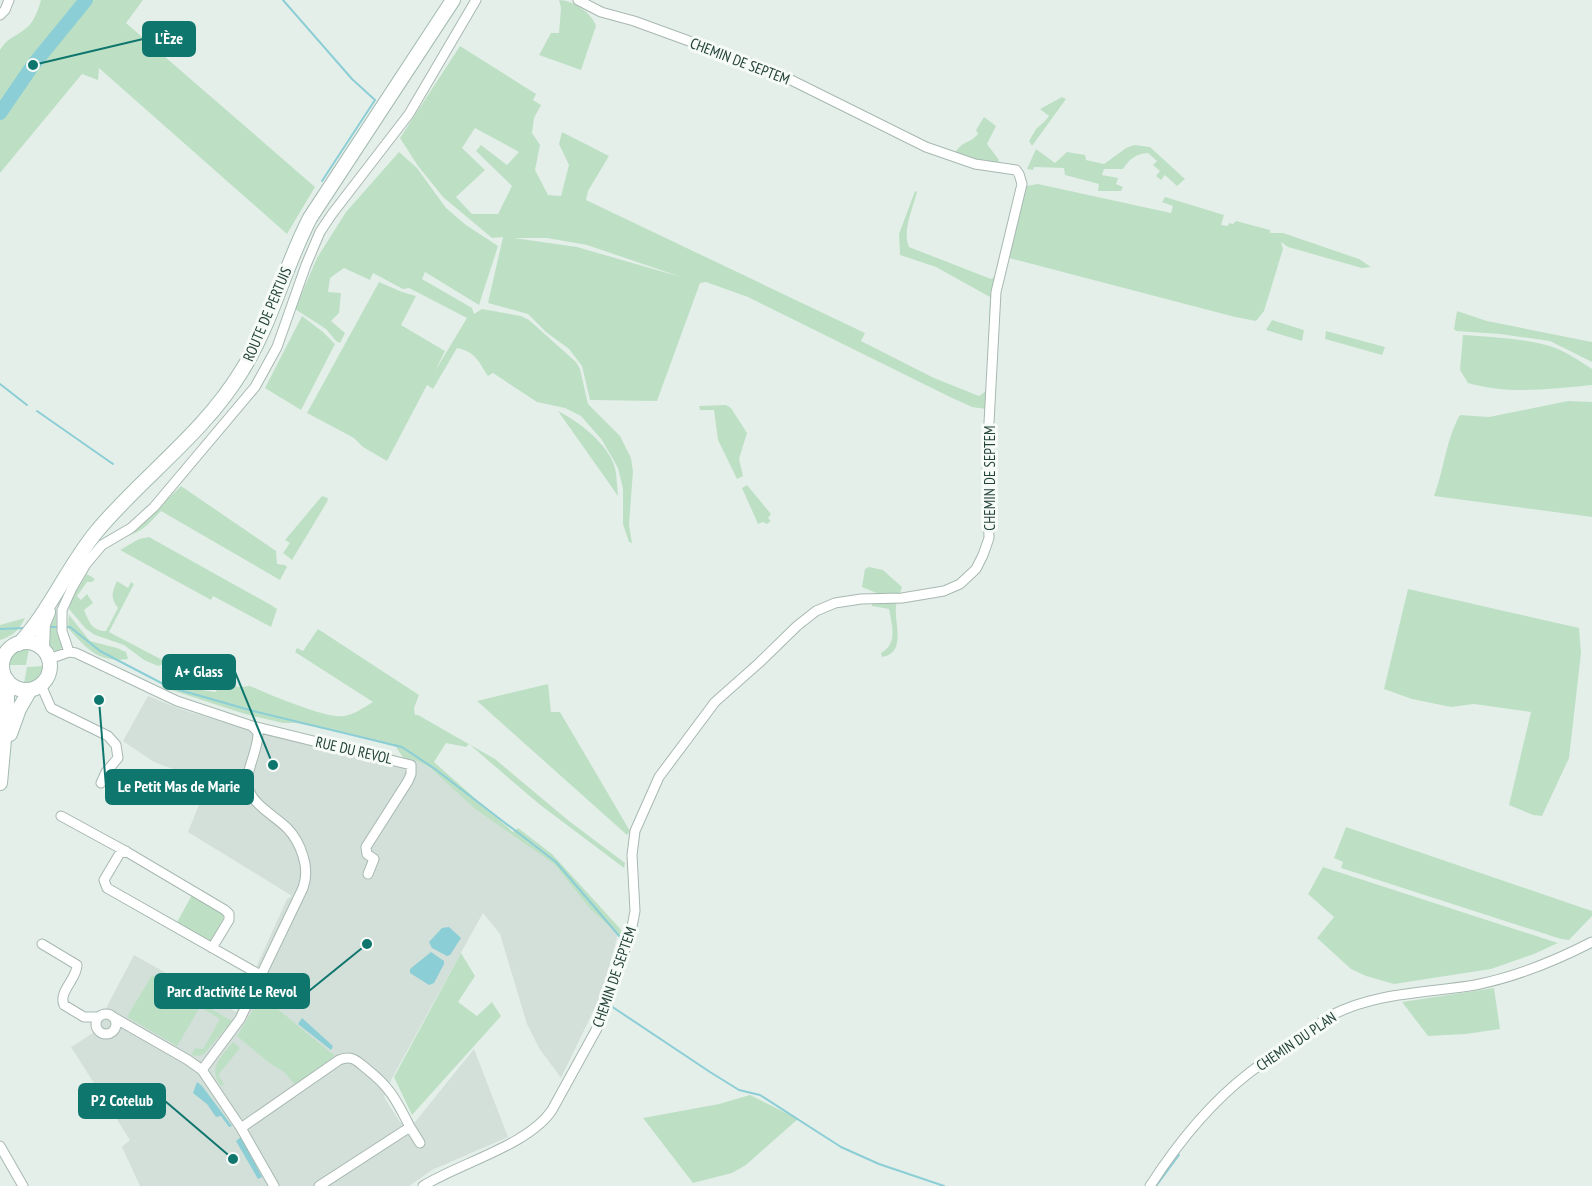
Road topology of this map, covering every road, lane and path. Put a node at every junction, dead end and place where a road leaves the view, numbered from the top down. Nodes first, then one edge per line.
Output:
1 (9, 0) edge
2 (453, 0) edge
3 (461, 0) edge
4 (476, 0) edge
5 (578, 0) edge
6 (0, 15) edge
7 (408, 70) junction
8 (55, 594) junction
9 (19, 644) junction
10 (69, 652) junction
11 (45, 653) junction
12 (7, 680) junction
13 (35, 688) junction
14 (252, 726) junction
15 (3, 756) junction
16 (0, 783) edge
17 (101, 783) dead end
18 (61, 816) dead end
19 (126, 851) junction
20 (368, 874) dead end
21 (1592, 942) edge
22 (42, 944) dead end
23 (212, 948) junction
24 (262, 976) junction
25 (98, 1017) junction
26 (113, 1017) junction
27 (202, 1070) junction
28 (410, 1127) junction
29 (241, 1128) junction
30 (420, 1143) dead end
31 (0, 1146) edge
32 (23, 1186) edge
33 (274, 1186) edge
34 (319, 1186) edge
35 (423, 1186) edge
36 (1149, 1186) edge

1 - 6 street
2 - 7 main road, ROUTE DE PERTUIS
3 - 7 main road, ROUTE DE PERTUIS
4 - 10 street
5 - 35 street, CHEMIN DE SEPTEM
7 - 8 main road, ROUTE DE PERTUIS
8 - 9 main road, ROUTE DE PERTUIS
8 - 11 main road, ROUTE DE PERTUIS
9 - 11 main road
9 - 12 main road
10 - 11 street
10 - 14 street
11 - 13 main road
12 - 13 main road
12 - 15 main road
13 - 15 main road
13 - 17 street
14 - 20 street, RUE DU REVOL
14 - 24 street
15 - 16 main road
18 - 19 street
19 - 23 street
19 - 23 street
21 - 36 street, CHEMIN DU PLAN
22 - 25 street
23 - 24 street
24 - 27 street
25 - 26 street
25 - 26 street
26 - 27 street
27 - 29 street
28 - 29 street
28 - 30 street
28 - 34 street
29 - 33 street
31 - 32 street

